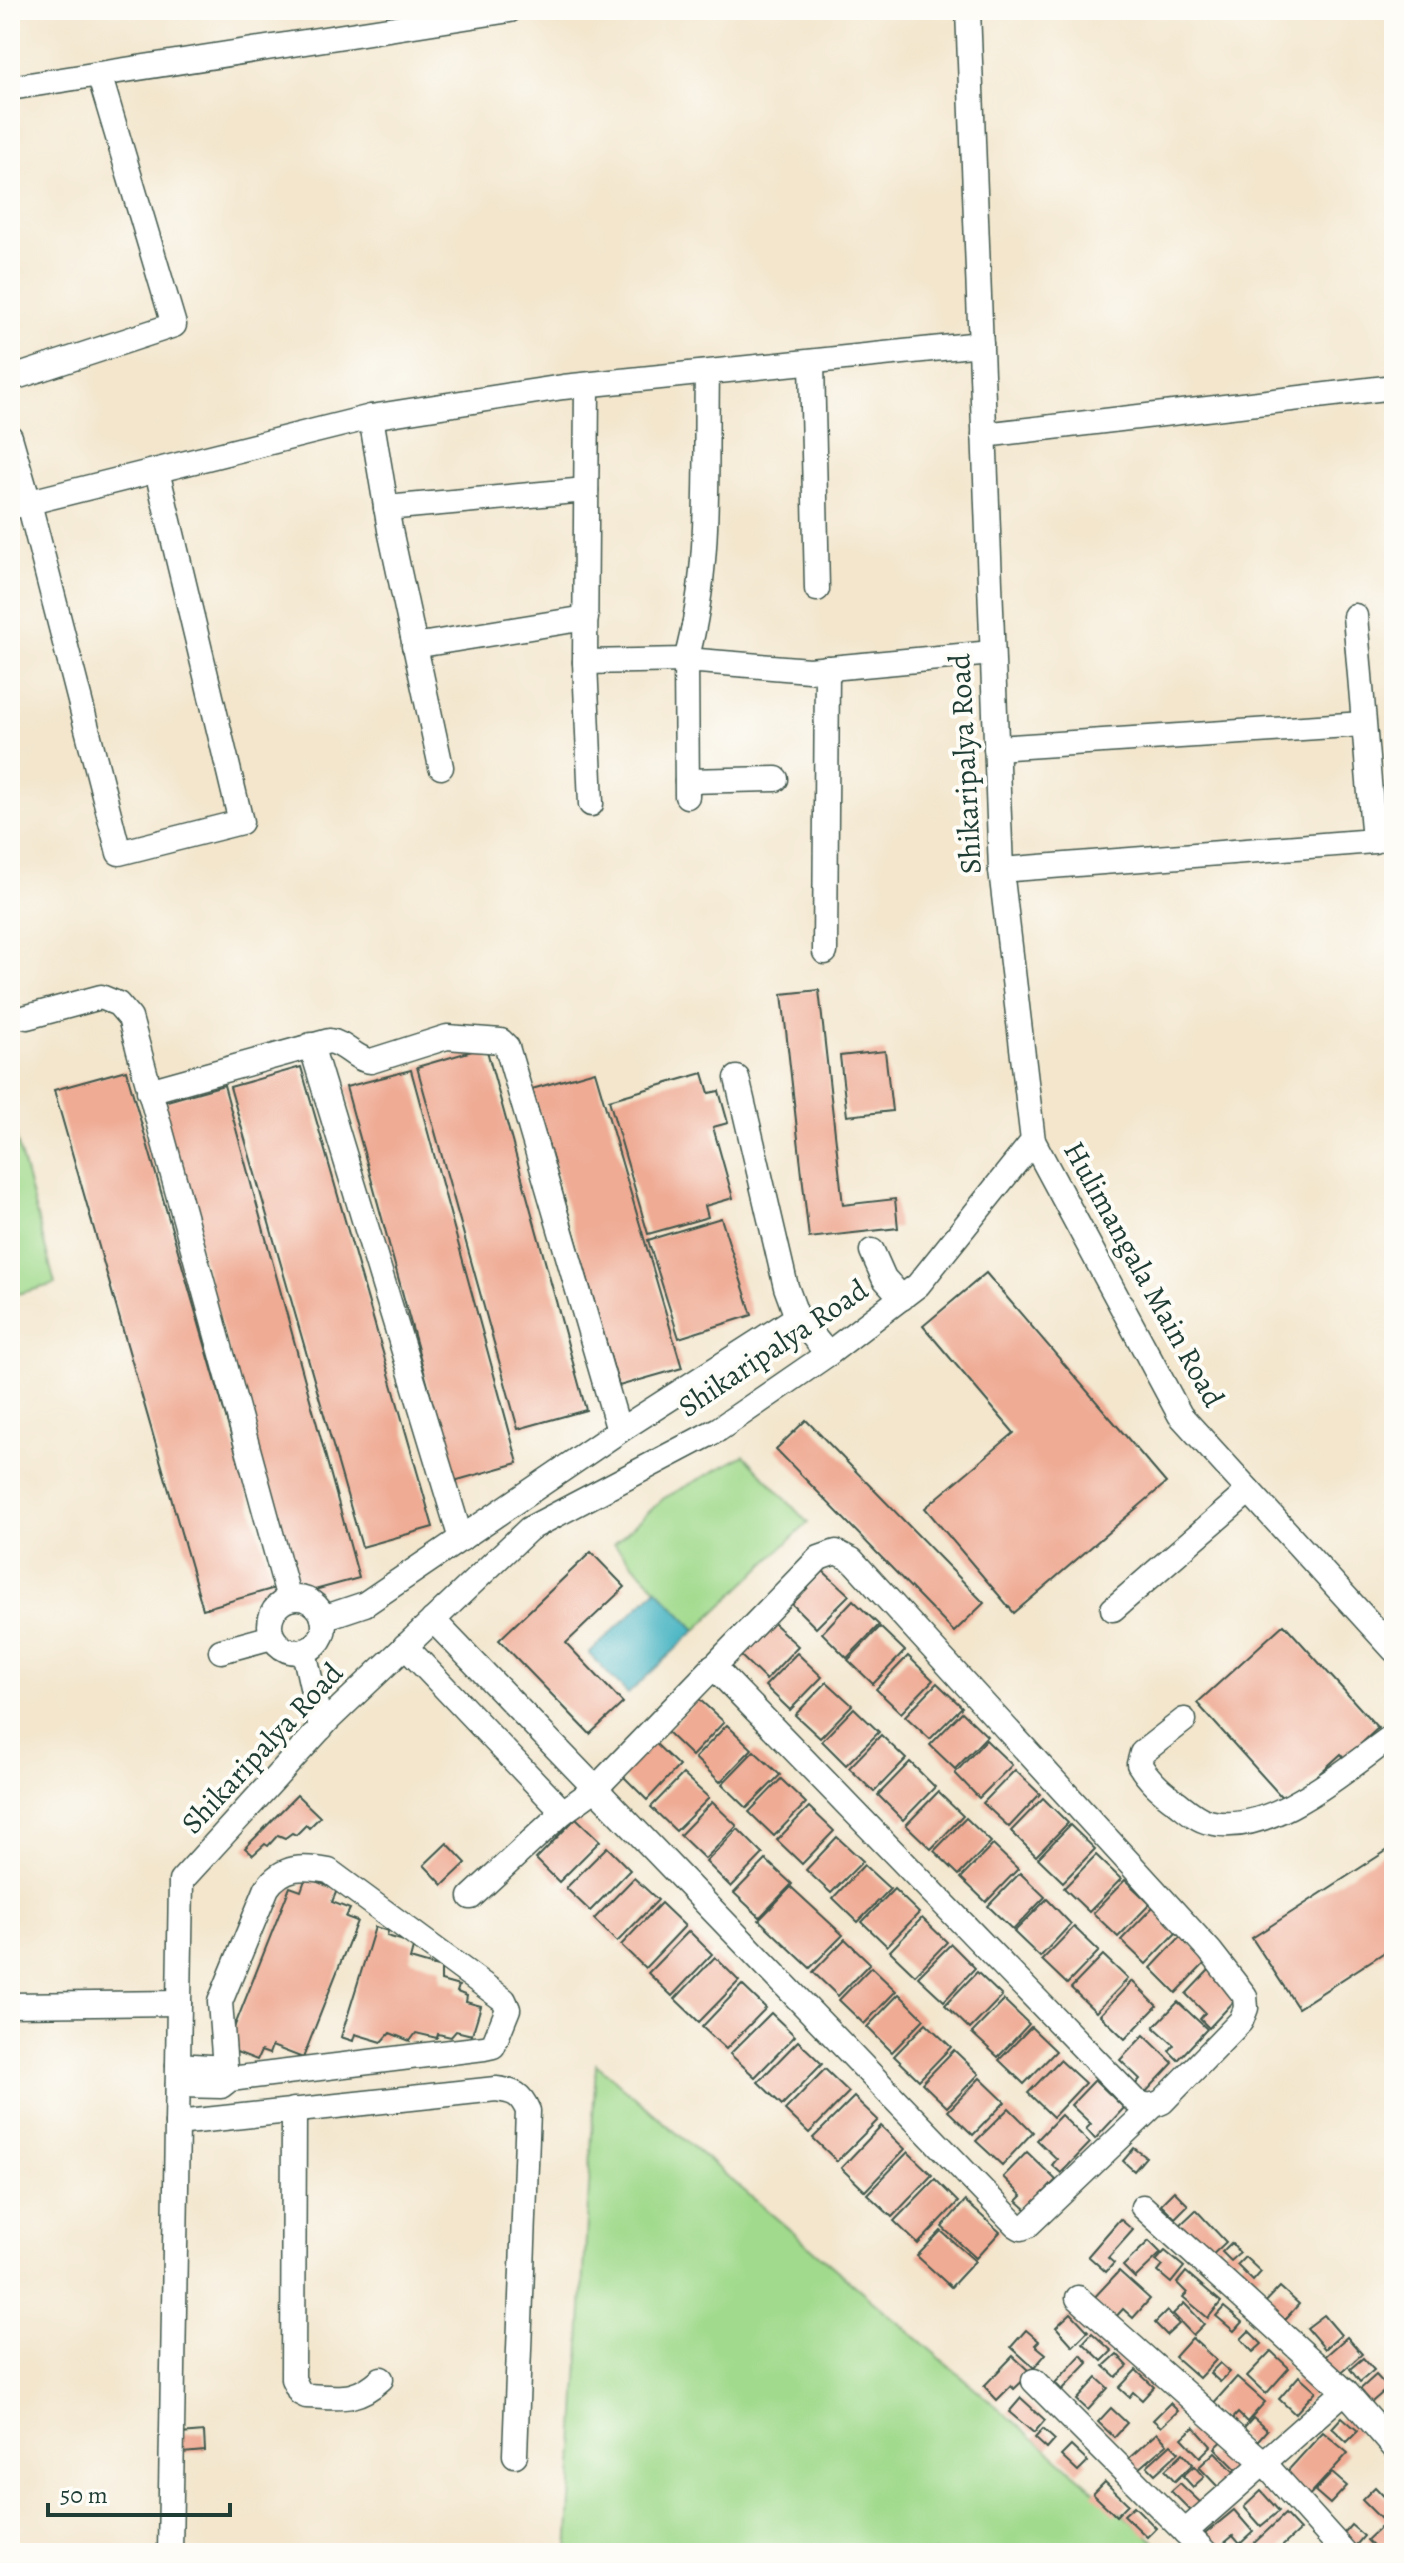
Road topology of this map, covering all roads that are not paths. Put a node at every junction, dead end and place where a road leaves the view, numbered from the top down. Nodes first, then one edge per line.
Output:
1 (510, 10) edge
2 (968, 10) edge
3 (99, 74) junction
4 (10, 88) edge
5 (981, 344) junction
6 (812, 362) junction
7 (707, 373) junction
8 (10, 379) edge
9 (587, 385) junction
10 (1394, 387) edge
11 (371, 417) junction
12 (984, 435) junction
13 (10, 437) edge
14 (157, 471) junction
15 (586, 490) junction
16 (20, 505) edge
17 (386, 508) junction
18 (817, 589) dead end
19 (1355, 616) dead end
20 (586, 618) junction
21 (414, 646) junction
22 (992, 653) junction
23 (686, 660) junction
24 (585, 662) junction
25 (827, 668) junction
26 (1363, 724) junction
27 (996, 748) junction
28 (441, 767) dead end
29 (776, 779) dead end
30 (591, 804) dead end
31 (1001, 870) junction
32 (825, 952) dead end
33 (27, 1017) dead end
34 (311, 1045) junction
35 (737, 1078) dead end
36 (149, 1091) junction
37 (1033, 1141) junction
38 (872, 1251) dead end
39 (902, 1298) junction
40 (797, 1317) junction
41 (828, 1354) junction
42 (619, 1431) junction
43 (1249, 1491) junction
44 (461, 1539) junction
45 (289, 1599) junction
46 (1113, 1609) dead end
47 (323, 1618) junction
48 (433, 1620) junction
49 (272, 1637) junction
50 (405, 1646) junction
51 (1394, 1650) edge
52 (221, 1651) dead end
53 (304, 1651) junction
54 (713, 1666) junction
55 (1184, 1720) dead end
56 (321, 1728) junction
57 (1394, 1735) edge
58 (595, 1789) junction
59 (563, 1812) junction
60 (471, 1897) dead end
61 (179, 2003) junction
62 (10, 2005) edge
63 (228, 2074) junction
64 (178, 2075) junction
65 (1153, 2106) junction
66 (294, 2110) junction
67 (177, 2123) junction
68 (1143, 2207) dead end
69 (1078, 2298) dead end
70 (381, 2379) dead end
71 (1034, 2381) dead end
72 (1345, 2391) junction
73 (1394, 2447) edge
74 (515, 2455) dead end
75 (1263, 2462) junction
76 (1185, 2532) junction
77 (170, 2553) edge
78 (1206, 2553) edge
79 (1345, 2553) edge

1 - 3 street
2 - 5 street, Shikaripalya Road
3 - 4 street
3 - 8 street
5 - 6 street
5 - 12 street, Shikaripalya Road
6 - 7 street
6 - 18 street
7 - 9 street
7 - 23 street
9 - 11 street
9 - 15 street
10 - 12 street
11 - 14 street
11 - 17 street
12 - 22 street, Shikaripalya Road
13 - 16 street
14 - 16 street
14 - 16 street
15 - 17 street
15 - 20 street
17 - 21 street
19 - 26 street
20 - 21 street
20 - 24 street
21 - 28 street
22 - 25 street
22 - 27 street, Shikaripalya Road
23 - 24 street
23 - 25 street
23 - 29 street
24 - 30 street
25 - 32 street
26 - 27 street
26 - 31 street
27 - 31 street, Shikaripalya Road
31 - 37 street, Shikaripalya Road
33 - 36 street
34 - 36 street
34 - 42 street
34 - 44 street
35 - 40 street
36 - 45 street
37 - 39 street, Shikaripalya Road
37 - 43 street, Hulimangala Main Road
38 - 39 street
39 - 41 street, Shikaripalya Road
40 - 41 street
40 - 42 street
41 - 48 street, Shikaripalya Road
42 - 44 street
43 - 46 street
43 - 51 street, Hulimangala Main Road
44 - 47 street
45 - 47 street
45 - 49 street
47 - 53 street
48 - 50 street, Shikaripalya Road
48 - 58 street
49 - 52 street
49 - 53 street
50 - 56 street, Shikaripalya Road
50 - 59 street
53 - 56 street
54 - 58 street
54 - 65 street
54 - 65 street
55 - 57 street
56 - 61 street, Shikaripalya Road
58 - 59 street
58 - 65 street
59 - 60 street
61 - 62 street
61 - 64 street, Shikaripalya Road
63 - 63 street
63 - 64 street
64 - 67 street, Shikaripalya Road
66 - 67 street
66 - 70 street
66 - 74 street
67 - 77 street, Shikaripalya Road
68 - 72 street
69 - 75 street
71 - 76 street
72 - 73 street
72 - 75 street
75 - 76 street
75 - 79 street
76 - 78 street

